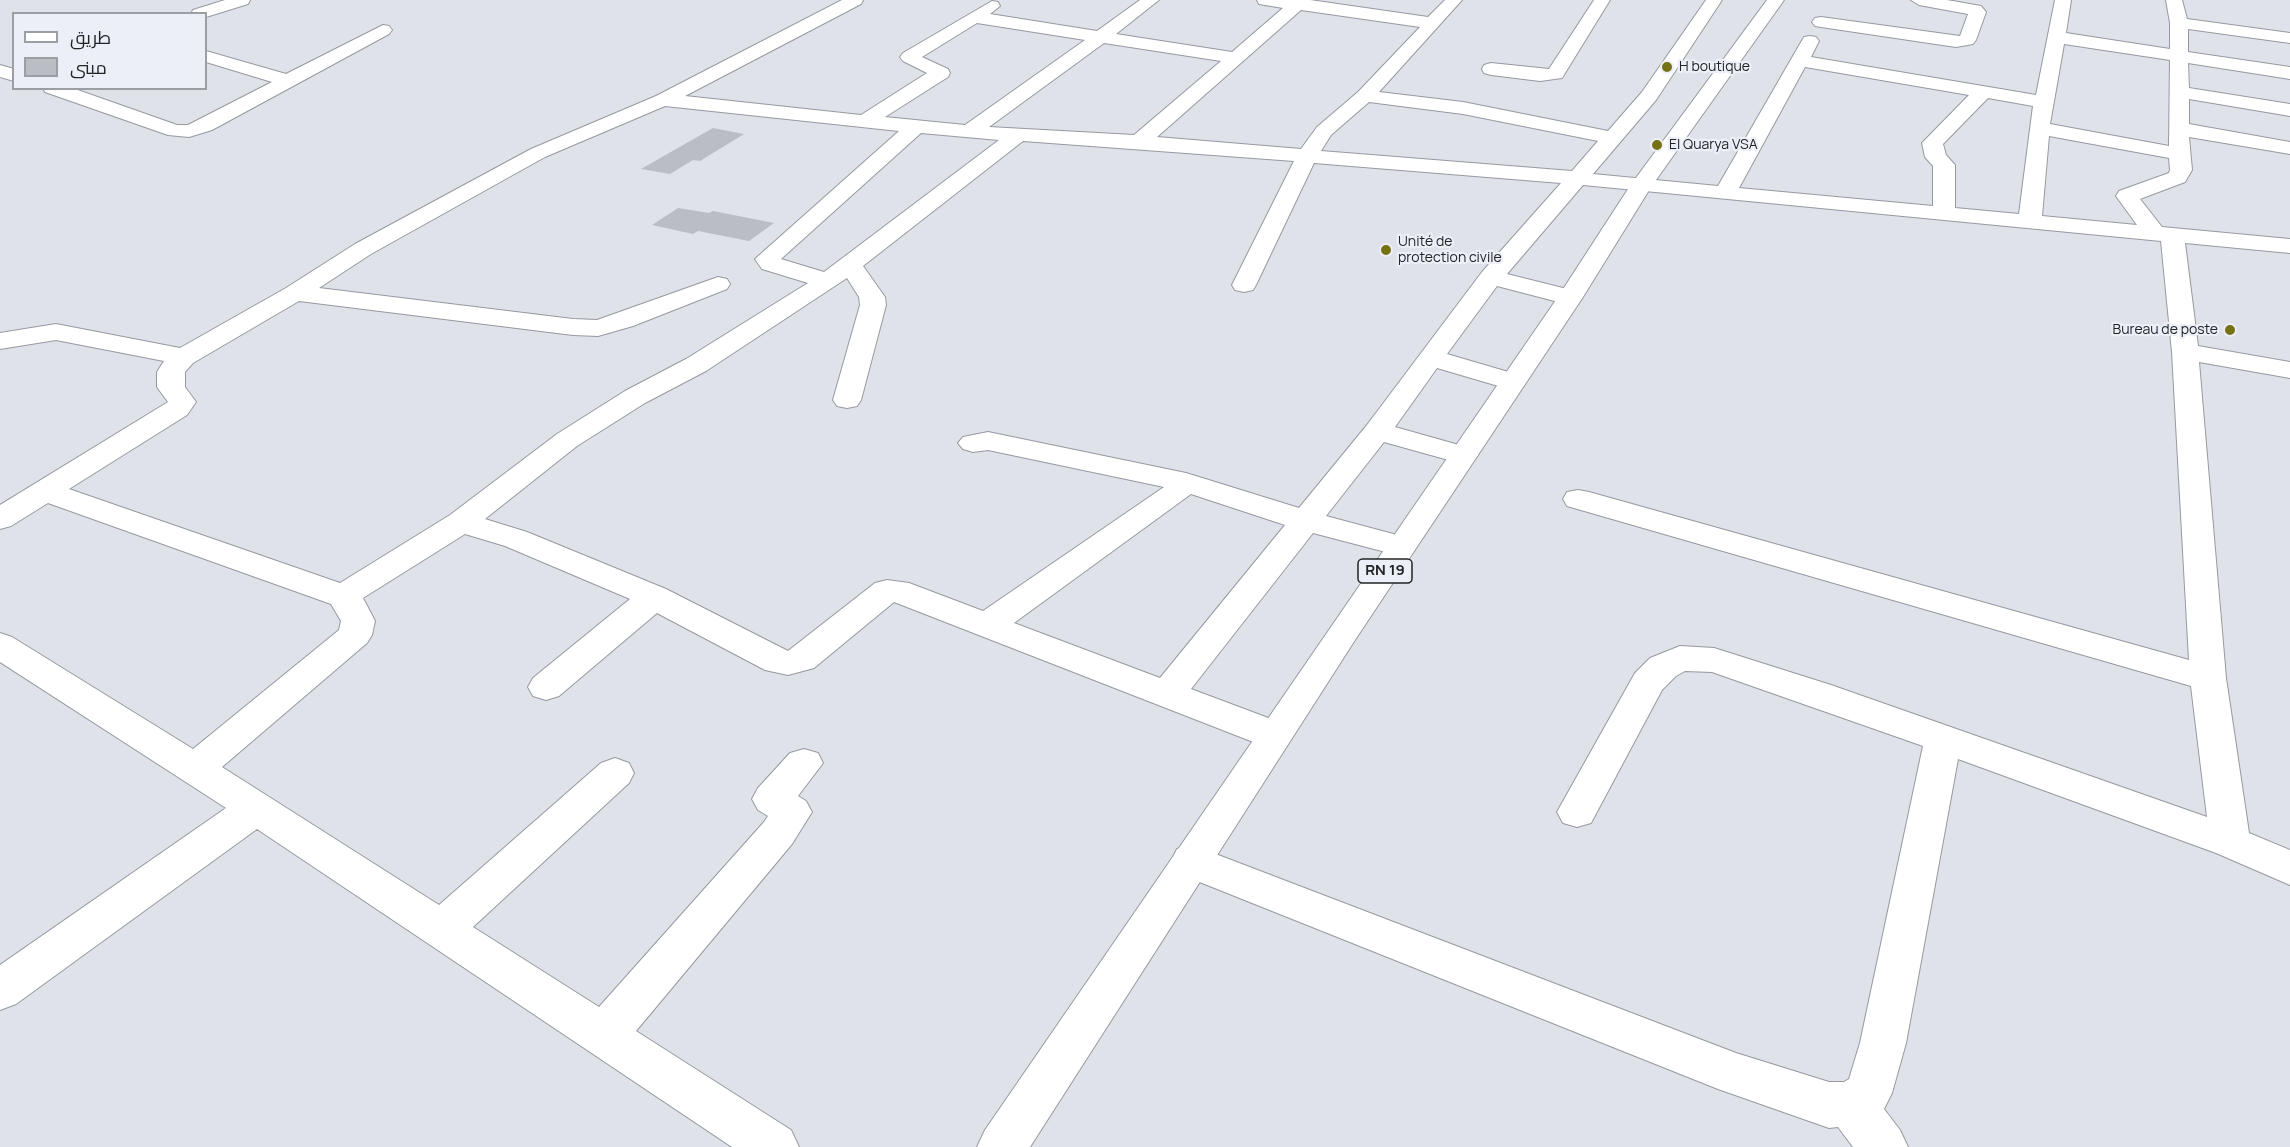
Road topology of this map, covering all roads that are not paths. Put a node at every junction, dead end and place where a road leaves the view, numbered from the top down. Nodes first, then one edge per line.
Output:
1 (242, 0) edge
2 (855, 0) edge
3 (1001, 0) edge
4 (1151, 0) edge
5 (1265, 0) edge
6 (1454, 0) edge
7 (1602, 0) edge
8 (1714, 0) edge
9 (1776, 0) edge
10 (1919, 0) edge
11 (2063, 0) edge
12 (2174, 0) edge
13 (1300, 2) edge
14 (1831, 2) dead end
15 (205, 12) edge
16 (974, 17) junction
17 (1821, 22) junction
18 (1432, 23) junction
19 (2179, 23) junction
20 (383, 30) dead end
21 (1102, 36) junction
22 (2056, 37) junction
23 (2290, 38) edge
24 (207, 56) edge
25 (2180, 56) junction
26 (1236, 58) junction
27 (1800, 61) junction
28 (1491, 69) dead end
29 (2290, 73) edge
30 (288, 81) junction
31 (58, 90) edge
32 (1983, 92) junction
33 (2180, 92) junction
34 (1365, 96) junction
35 (663, 100) junction
36 (2044, 102) junction
37 (2290, 110) edge
38 (863, 122) junction
39 (916, 127) junction
40 (2039, 128) junction
41 (2180, 129) junction
42 (969, 132) junction
43 (1018, 135) junction
44 (1613, 138) junction
45 (1139, 142) junction
46 (2290, 148) edge
47 (2179, 154) junction
48 (1307, 156) junction
49 (1576, 178) junction
50 (1641, 186) junction
51 (1725, 194) junction
52 (1944, 214) junction
53 (2030, 222) junction
54 (2163, 235) junction
55 (2290, 246) edge
56 (850, 265) junction
57 (1491, 277) junction
58 (828, 281) junction
59 (718, 284) dead end
60 (1244, 285) dead end
61 (295, 293) junction
62 (1570, 297) junction
63 (0, 341) edge
64 (2185, 352) junction
65 (184, 357) junction
66 (1431, 358) junction
67 (2290, 370) edge
68 (1512, 382) junction
69 (847, 400) dead end
70 (1377, 430) junction
71 (973, 443) dead end
72 (1463, 455) junction
73 (1186, 482) junction
74 (44, 491) junction
75 (1578, 499) dead end
76 (0, 519) edge
77 (1306, 521) junction
78 (460, 522) junction
79 (1401, 546) junction
80 (343, 596) junction
81 (654, 597) junction
82 (988, 624) junction
83 (0, 645) edge
84 (2208, 678) junction
85 (546, 687) dead end
86 (1167, 694) junction
87 (1274, 735) junction
88 (1943, 740) junction
89 (804, 762) dead end
90 (194, 769) junction
91 (615, 773) dead end
92 (256, 808) junction
93 (1578, 812) dead end
94 (2230, 842) junction
95 (1192, 861) junction
96 (2290, 868) edge
97 (442, 929) junction
98 (0, 990) edge
99 (604, 1035) junction
100 (1850, 1104) junction
101 (774, 1147) edge
102 (1002, 1147) edge
103 (1883, 1147) edge

1 - 15 main road
2 - 35 main road
3 - 16 main road
4 - 21 main road
5 - 13 main road
6 - 18 main road
7 - 28 main road
8 - 44 main road
9 - 50 main road, RN 19
10 - 17 main road
11 - 22 main road
12 - 19 main road
13 - 18 main road
13 - 26 main road
14 - 17 main road
16 - 21 main road
16 - 38 main road
17 - 27 main road
18 - 34 main road
19 - 23 main road
19 - 25 main road
20 - 30 main road
21 - 26 main road
21 - 42 main road
22 - 25 main road
22 - 36 main road
24 - 30 main road
25 - 29 main road
25 - 33 main road
26 - 45 main road
27 - 32 main road
27 - 51 main road
30 - 31 main road
32 - 36 main road
32 - 52 main road
33 - 37 main road
33 - 41 main road
34 - 44 main road
34 - 48 main road
35 - 38 main road
35 - 61 main road
36 - 40 main road
38 - 39 main road
39 - 42 main road
39 - 58 main road
40 - 47 main road
40 - 53 main road
41 - 46 main road
41 - 47 main road
42 - 43 main road
43 - 45 main road
43 - 56 main road
44 - 49 main road
45 - 48 main road
47 - 54 main road
48 - 49 main road
48 - 60 main road
49 - 50 main road
49 - 57 main road
50 - 51 main road
50 - 62 main road, RN 19
51 - 52 main road
52 - 53 main road
53 - 54 main road
54 - 55 main road
54 - 64 main road
56 - 58 main road
56 - 69 main road
57 - 62 main road
57 - 66 main road
58 - 78 main road
59 - 61 main road
61 - 65 main road
62 - 68 main road, RN 19
63 - 65 main road
64 - 67 main road
64 - 84 main road
65 - 74 main road
66 - 68 main road
66 - 70 main road
68 - 72 main road, RN 19
70 - 72 main road
70 - 77 main road
71 - 73 main road
72 - 79 main road, RN 19
73 - 77 main road
73 - 82 main road
74 - 76 main road
74 - 80 main road
75 - 84 main road
77 - 79 main road
77 - 86 main road
78 - 80 main road
78 - 81 main road
79 - 87 main road, RN 19
80 - 90 main road
81 - 82 main road
81 - 85 main road
82 - 86 main road
83 - 90 main road
84 - 94 main road
86 - 87 main road
87 - 95 main road, RN 19
88 - 93 main road
88 - 94 main road
88 - 100 main road
89 - 99 main road
90 - 92 main road
91 - 97 main road
92 - 97 main road
92 - 98 main road
94 - 96 main road
95 - 100 main road
95 - 102 main road, RN 19
97 - 99 main road
99 - 101 main road
100 - 103 main road

